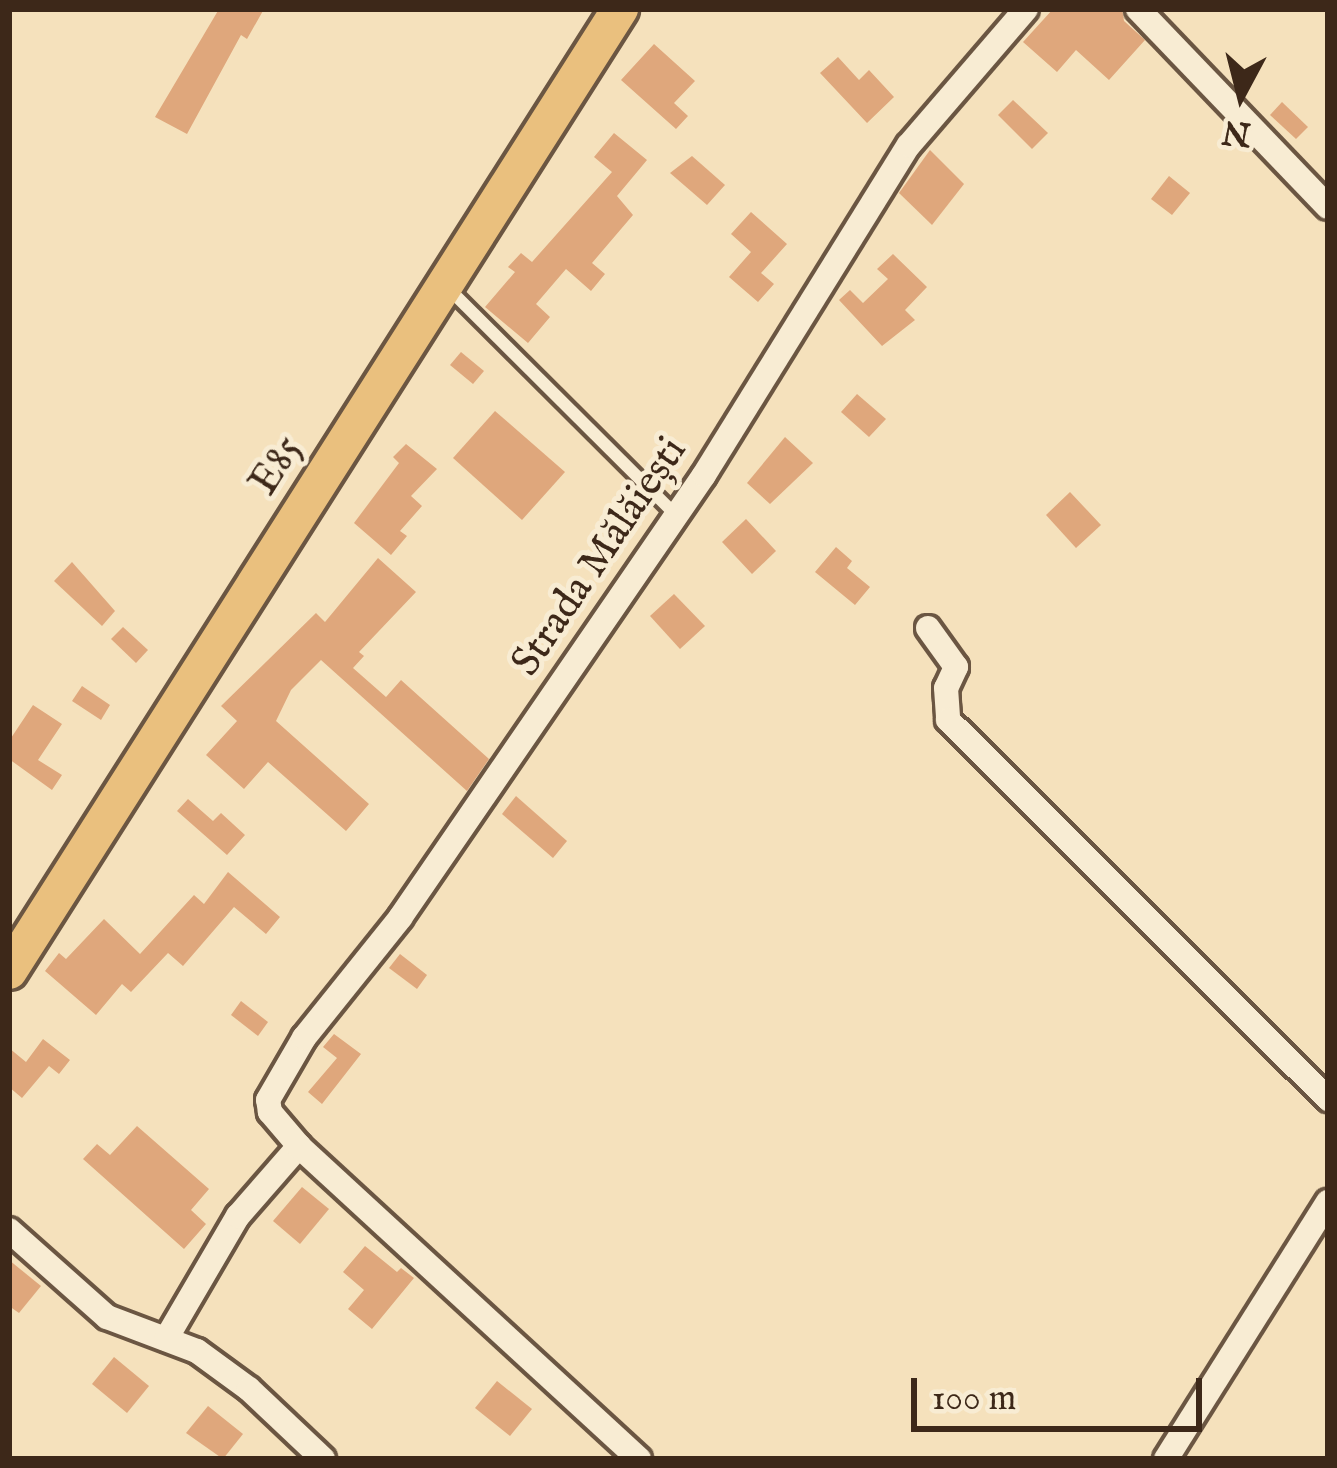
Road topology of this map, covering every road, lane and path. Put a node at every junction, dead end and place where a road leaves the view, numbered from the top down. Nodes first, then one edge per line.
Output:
1 (596, 9) edge
2 (620, 9) edge
3 (1025, 9) edge
4 (1138, 9) edge
5 (1328, 207) edge
6 (445, 285) junction
7 (677, 516) junction
8 (928, 628) dead end
9 (9, 931) edge
10 (9, 970) edge
11 (1328, 1100) edge
12 (299, 1146) junction
13 (1328, 1202) edge
14 (9, 1230) edge
15 (166, 1339) junction
16 (323, 1459) edge
17 (639, 1459) edge
18 (1166, 1459) edge

1 - 9 main road, E85
2 - 6 main road, E85
3 - 7 street, Strada Mălăiești
4 - 5 street
6 - 7 lane
6 - 10 main road, E85
7 - 12 street, Strada Mălăiești
8 - 11 street
12 - 15 street
12 - 17 street, Strada Mălăiești
13 - 18 street
14 - 15 street
15 - 16 street

